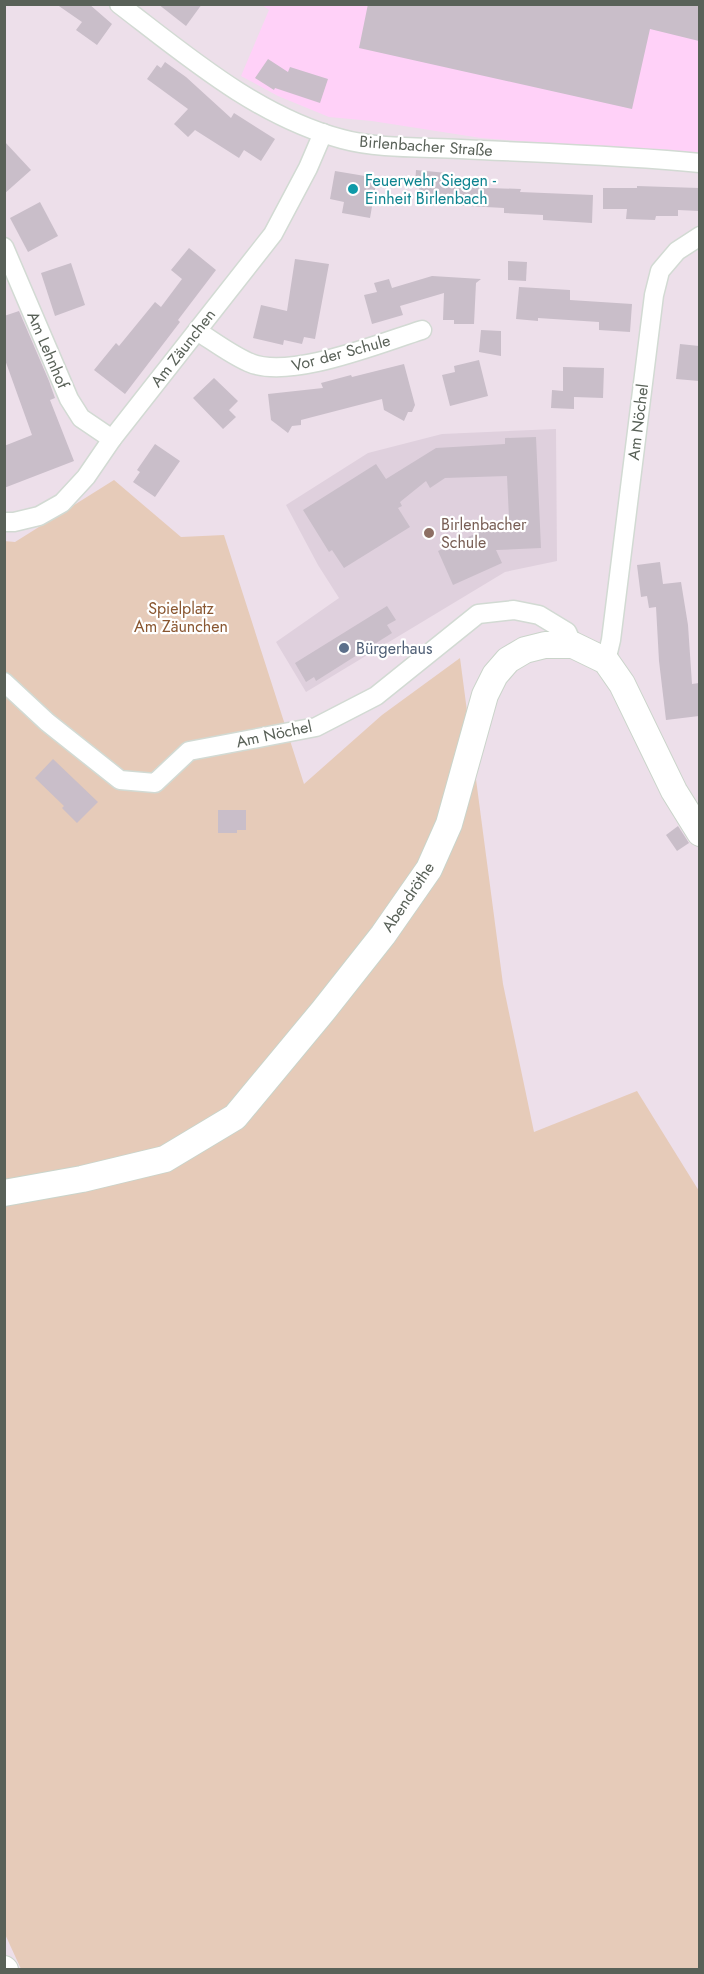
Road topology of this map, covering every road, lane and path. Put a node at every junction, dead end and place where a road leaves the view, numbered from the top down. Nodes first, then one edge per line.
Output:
1 (118, 4) edge
2 (323, 133) junction
3 (699, 163) edge
4 (699, 236) edge
5 (4, 247) edge
6 (422, 330) dead end
7 (196, 331) junction
8 (112, 439) junction
9 (4, 522) edge
10 (573, 645) junction
11 (606, 661) junction
12 (4, 682) edge
13 (699, 833) edge
14 (4, 1193) edge

1 - 2 street, Birlenbacher Straße
2 - 3 street, Birlenbacher Straße
2 - 7 street, Am Zäunchen
4 - 11 street, Am Nöchel
5 - 8 street, Am Lehnhof
6 - 7 street, Vor der Schule
7 - 8 street, Am Zäunchen
8 - 9 street, Am Zäunchen
10 - 11 street, Abendröthe
10 - 12 street, Am Nöchel
10 - 14 street, Abendröthe
11 - 13 street, Abendröthe

